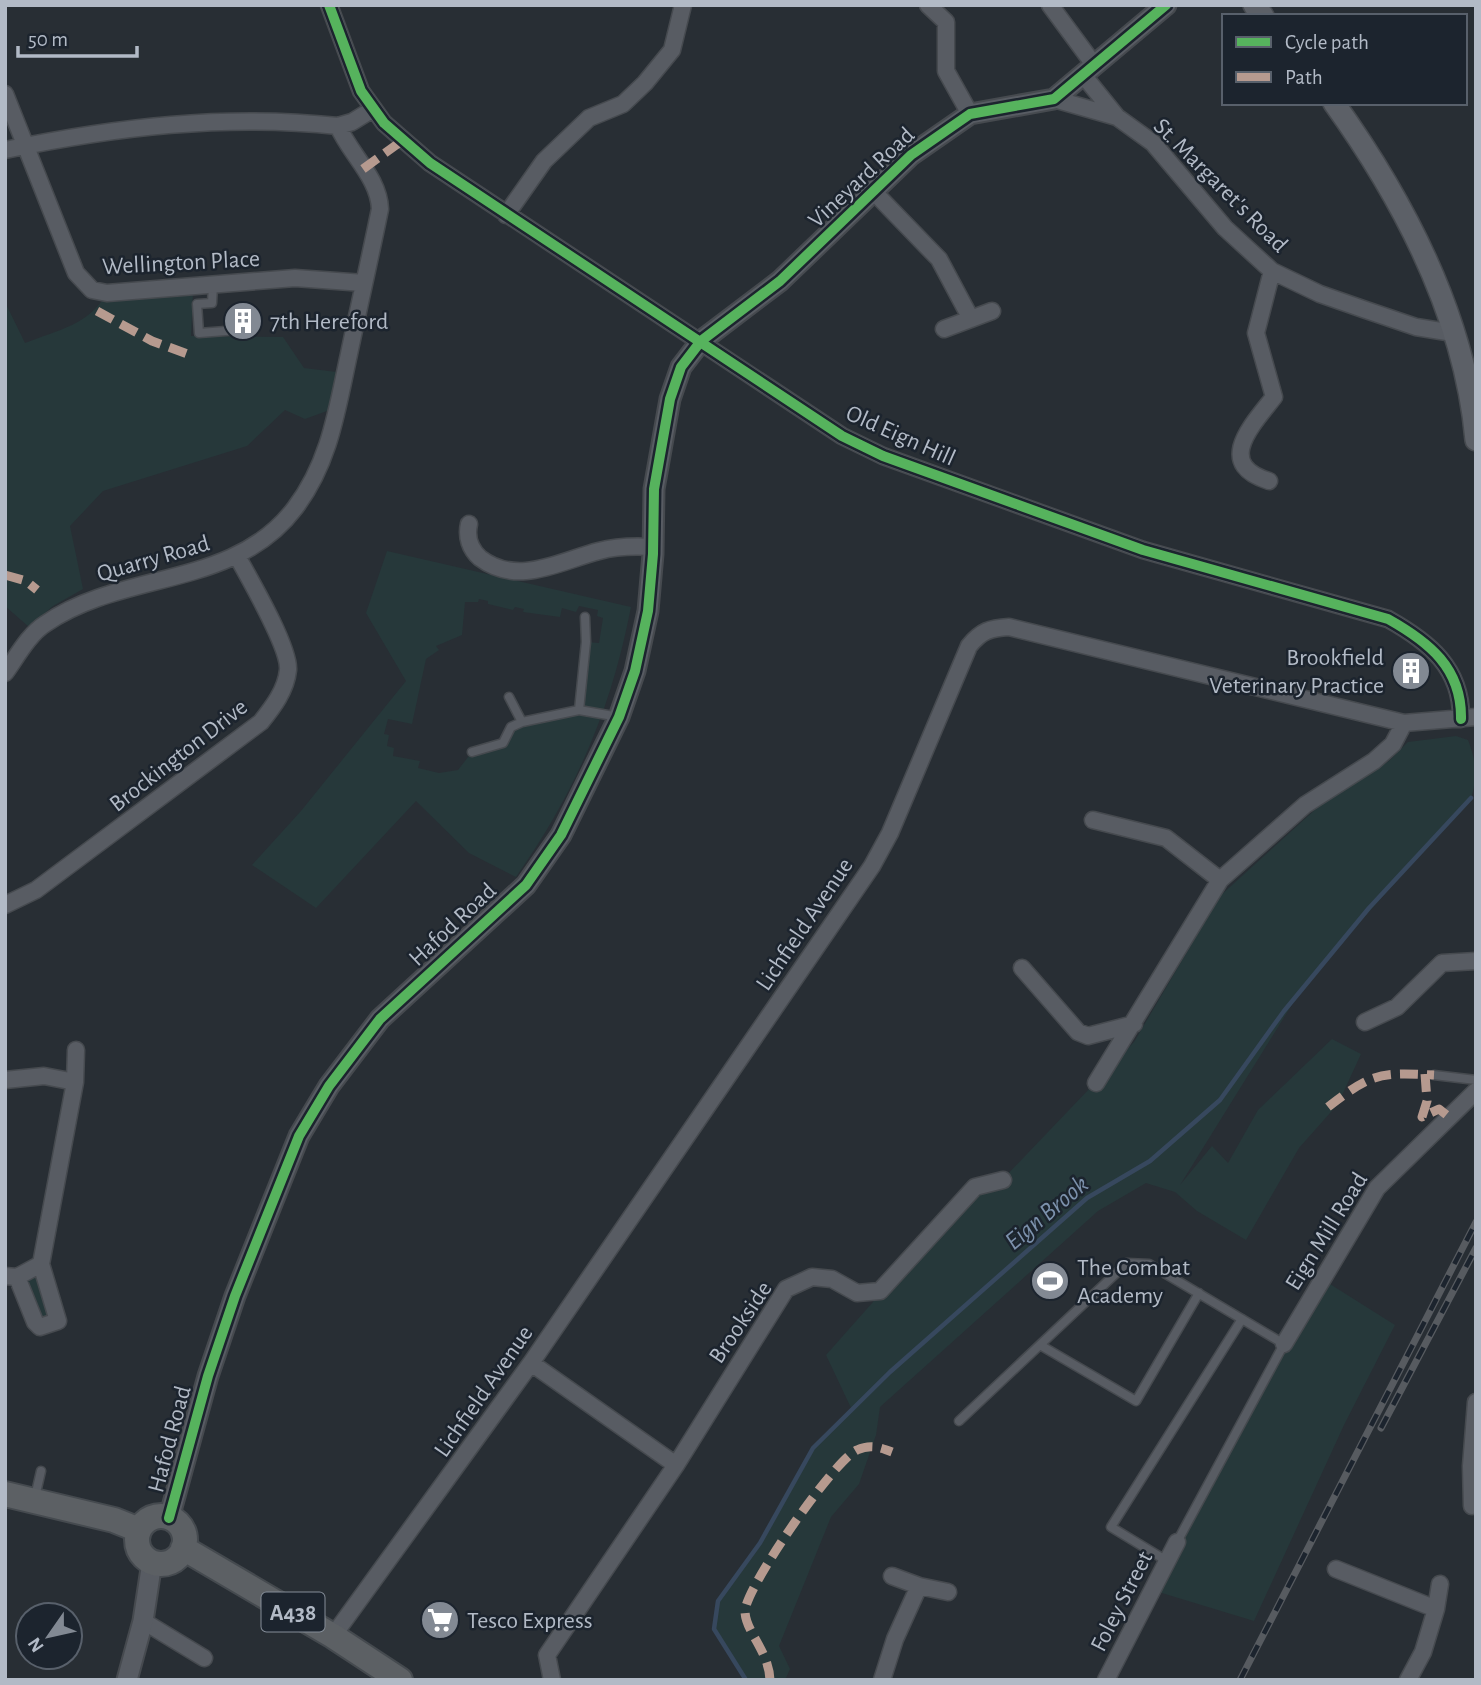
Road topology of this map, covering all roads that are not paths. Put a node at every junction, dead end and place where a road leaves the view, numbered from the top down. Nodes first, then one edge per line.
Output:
1 (329, 5) edge
2 (683, 5) edge
3 (928, 5) edge
4 (1050, 5) edge
5 (1166, 5) edge
6 (1090, 71) junction
7 (5, 94) edge
8 (1054, 99) junction
9 (1335, 105) edge
10 (373, 109) junction
11 (970, 114) junction
12 (1117, 117) junction
13 (338, 126) junction
14 (26, 146) junction
15 (5, 150) edge
16 (874, 192) junction
17 (506, 215) junction
18 (1272, 271) junction
19 (364, 283) junction
20 (213, 285) junction
21 (992, 311) dead end
22 (971, 319) junction
23 (944, 329) dead end
24 (239, 330) dead end
25 (1453, 333) junction
26 (701, 341) junction
27 (1476, 440) edge
28 (1269, 481) dead end
29 (469, 524) dead end
30 (653, 547) junction
31 (237, 556) junction
32 (586, 617) dead end
33 (5, 673) edge
34 (509, 697) dead end
35 (579, 710) junction
36 (619, 717) junction
37 (1469, 718) edge
38 (522, 722) junction
39 (1404, 723) junction
40 (472, 752) dead end
41 (1093, 820) dead end
42 (1220, 880) junction
43 (5, 905) edge
44 (1476, 961) edge
45 (1022, 968) dead end
46 (1365, 1022) dead end
47 (1134, 1024) junction
48 (76, 1050) dead end
49 (1434, 1075) dead end
50 (5, 1080) edge
51 (1476, 1080) edge
52 (75, 1082) junction
53 (1096, 1083) dead end
54 (1476, 1091) edge
55 (1003, 1180) dead end
56 (41, 1264) junction
57 (11, 1276) edge
58 (1199, 1293) junction
59 (1242, 1319) junction
60 (1284, 1344) junction
61 (1040, 1345) junction
62 (531, 1363) junction
63 (1476, 1402) edge
64 (959, 1421) dead end
65 (676, 1465) junction
66 (41, 1471) dead end
67 (5, 1494) edge
68 (34, 1500) junction
69 (1472, 1506) dead end
70 (169, 1518) junction
71 (139, 1530) junction
72 (1177, 1542) joint
73 (183, 1548) junction
74 (1167, 1561) junction
75 (152, 1562) junction
76 (1336, 1569) dead end
77 (892, 1576) dead end
78 (1440, 1584) dead end
79 (919, 1586) junction
80 (948, 1592) dead end
81 (1436, 1609) junction
82 (143, 1621) junction
83 (333, 1636) junction
84 (204, 1658) dead end
85 (127, 1680) edge
86 (400, 1680) edge
87 (552, 1680) edge
88 (883, 1680) edge
89 (1106, 1680) edge
90 (1408, 1680) edge

1 - 10 street, Old Eign Hill
2 - 17 street
3 - 11 street
4 - 6 street, St. Margaret's Road
5 - 6 street, Vineyard Road
6 - 8 street, Vineyard Road
6 - 12 street, St. Margaret's Road
7 - 14 street, Wellington Place
8 - 11 street, Vineyard Road
8 - 12 street, St. Margaret's Road
9 - 25 main road
10 - 13 street
10 - 17 street, Old Eign Hill
11 - 16 street, Vineyard Road
12 - 18 street, St. Margaret's Road
13 - 14 street
13 - 19 street, Quarry Road
14 - 15 street
14 - 20 street, Wellington Place
16 - 22 street
16 - 26 street, Vineyard Road
17 - 26 street, Old Eign Hill
18 - 25 street, St. Margaret's Road
18 - 28 street
19 - 20 street, Wellington Place
19 - 31 street, Quarry Road
20 - 24 lane
21 - 22 street
22 - 23 street
25 - 27 main road
26 - 30 street, Hafod Road
26 - 37 street, Old Eign Hill
29 - 30 street
30 - 36 street, Hafod Road
31 - 33 street, Quarry Road
31 - 43 street, Brockington Drive
32 - 35 lane
34 - 38 lane
35 - 36 lane
35 - 38 lane
36 - 70 street, Hafod Road
37 - 39 street, Lichfield Avenue
38 - 40 lane
39 - 42 street
39 - 62 street, Lichfield Avenue
41 - 42 street
42 - 47 street
44 - 46 street
45 - 47 street
47 - 53 street
48 - 52 street
49 - 51 lane
50 - 52 street
52 - 56 street
54 - 60 street, Eign Mill Road
55 - 65 street, Brookside
56 - 57 street
56 - 57 street
58 - 59 lane
58 - 61 lane
58 - 61 lane
59 - 60 lane
59 - 74 lane
60 - 72 lane
61 - 64 lane
62 - 65 street
62 - 83 street, Lichfield Avenue
63 - 69 street
65 - 87 street, Brookside
66 - 68 lane
67 - 68 highway
68 - 71 highway
70 - 71 highway
70 - 73 highway
71 - 75 highway
72 - 74 street, Foley Street
73 - 75 highway
73 - 83 highway, A438
74 - 89 street, Foley Street
75 - 82 street
76 - 81 street
77 - 79 street
78 - 81 street
79 - 80 street
79 - 88 street
81 - 90 street
82 - 84 street
82 - 85 street
83 - 86 highway, A438

